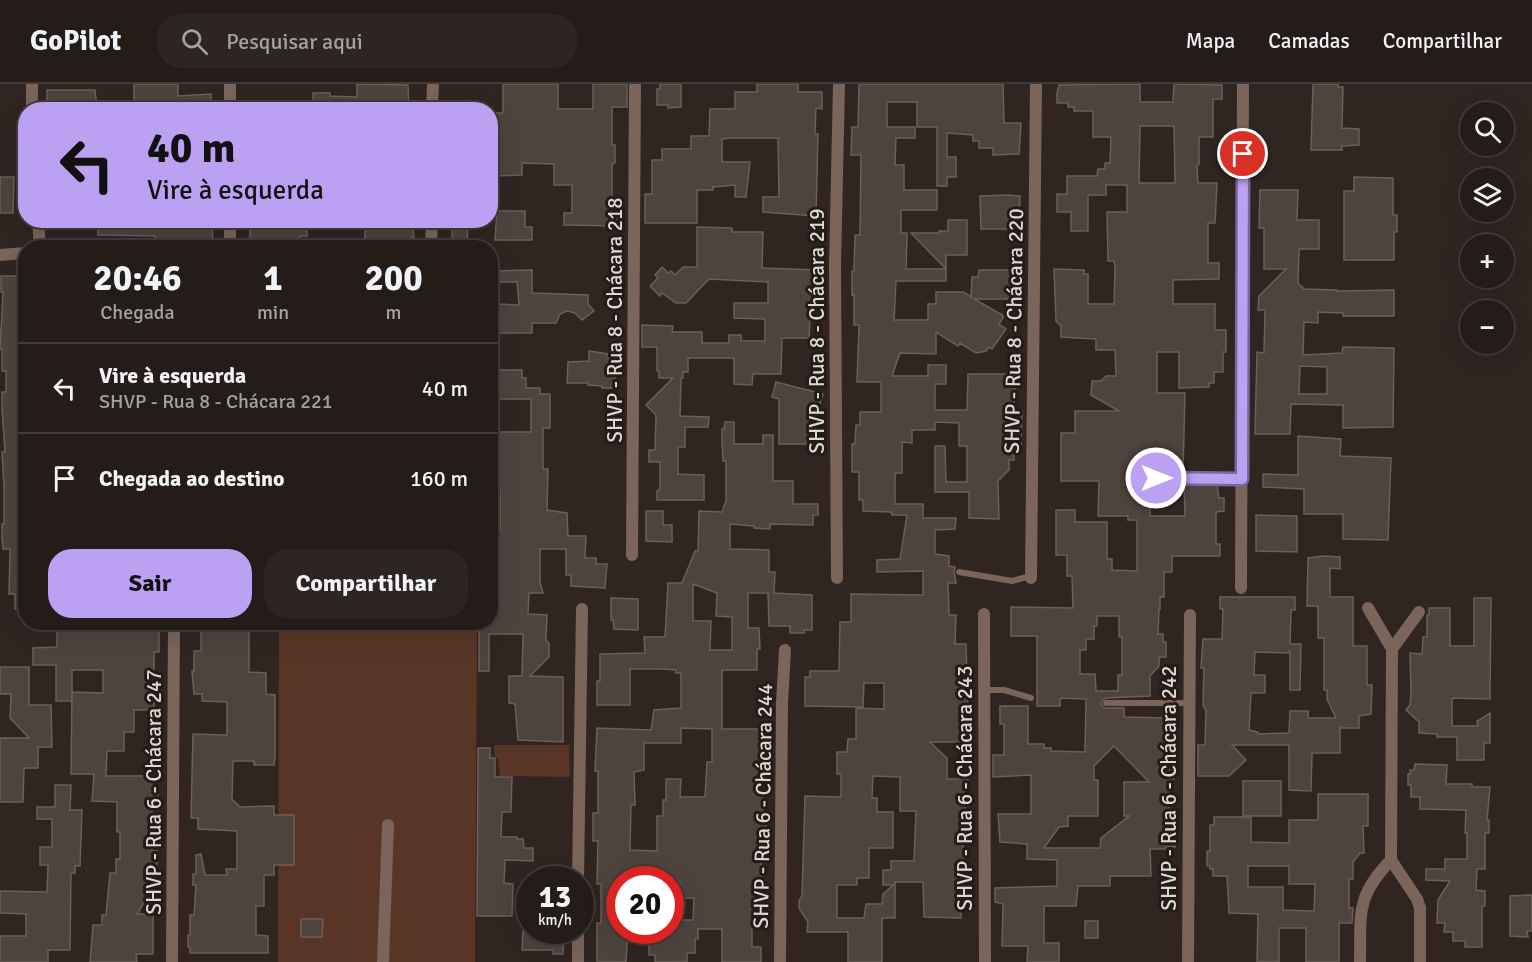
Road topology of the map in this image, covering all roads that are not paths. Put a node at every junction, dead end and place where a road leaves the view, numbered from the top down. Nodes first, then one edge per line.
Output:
1 (32, 84) edge
2 (230, 84) edge
3 (433, 84) edge
4 (635, 84) edge
5 (839, 84) edge
6 (1036, 84) edge
7 (1243, 84) edge
8 (32, 102) edge
9 (230, 102) edge
10 (432, 102) edge
11 (18, 254) edge
12 (0, 255) edge
13 (1156, 478) dead end
14 (1242, 479) junction
15 (632, 555) dead end
16 (959, 572) dead end
17 (1031, 577) joint
18 (837, 578) dead end
19 (1241, 588) dead end
20 (1368, 608) dead end
21 (582, 609) dead end
22 (1419, 612) dead end
23 (984, 614) dead end
24 (1190, 615) dead end
25 (174, 630) edge
26 (1392, 649) junction
27 (785, 650) dead end
28 (985, 690) junction
29 (1031, 698) dead end
30 (1106, 703) dead end
31 (1189, 703) junction
32 (388, 825) dead end
33 (1390, 860) junction
34 (578, 866) edge
35 (578, 944) edge
36 (172, 962) edge
37 (383, 962) edge
38 (578, 962) edge
39 (780, 962) edge
40 (985, 962) edge
41 (1188, 962) edge
42 (1360, 962) edge
43 (1420, 962) edge

1 - 8 street
2 - 9 street
3 - 10 street
4 - 15 street, SHVP - Rua 8 - Chácara 218
5 - 18 street, SHVP - Rua 8 - Chácara 219
6 - 17 street, SHVP - Rua 8 - Chácara 220
7 - 14 street
11 - 12 street
13 - 14 lane
14 - 19 street
16 - 17 lane
20 - 26 street
21 - 34 street
22 - 26 street
23 - 28 street, SHVP - Rua 6 - Chácara 243
24 - 31 street, SHVP - Rua 6 - Chácara 242
25 - 36 street, SHVP - Rua 6 - Chácara 247
26 - 33 street
27 - 39 street, SHVP - Rua 6 - Chácara 244
28 - 29 lane
28 - 40 street, SHVP - Rua 6 - Chácara 243
30 - 31 lane
31 - 41 street, SHVP - Rua 6 - Chácara 242
32 - 37 street
33 - 42 street
33 - 43 street
35 - 38 street

